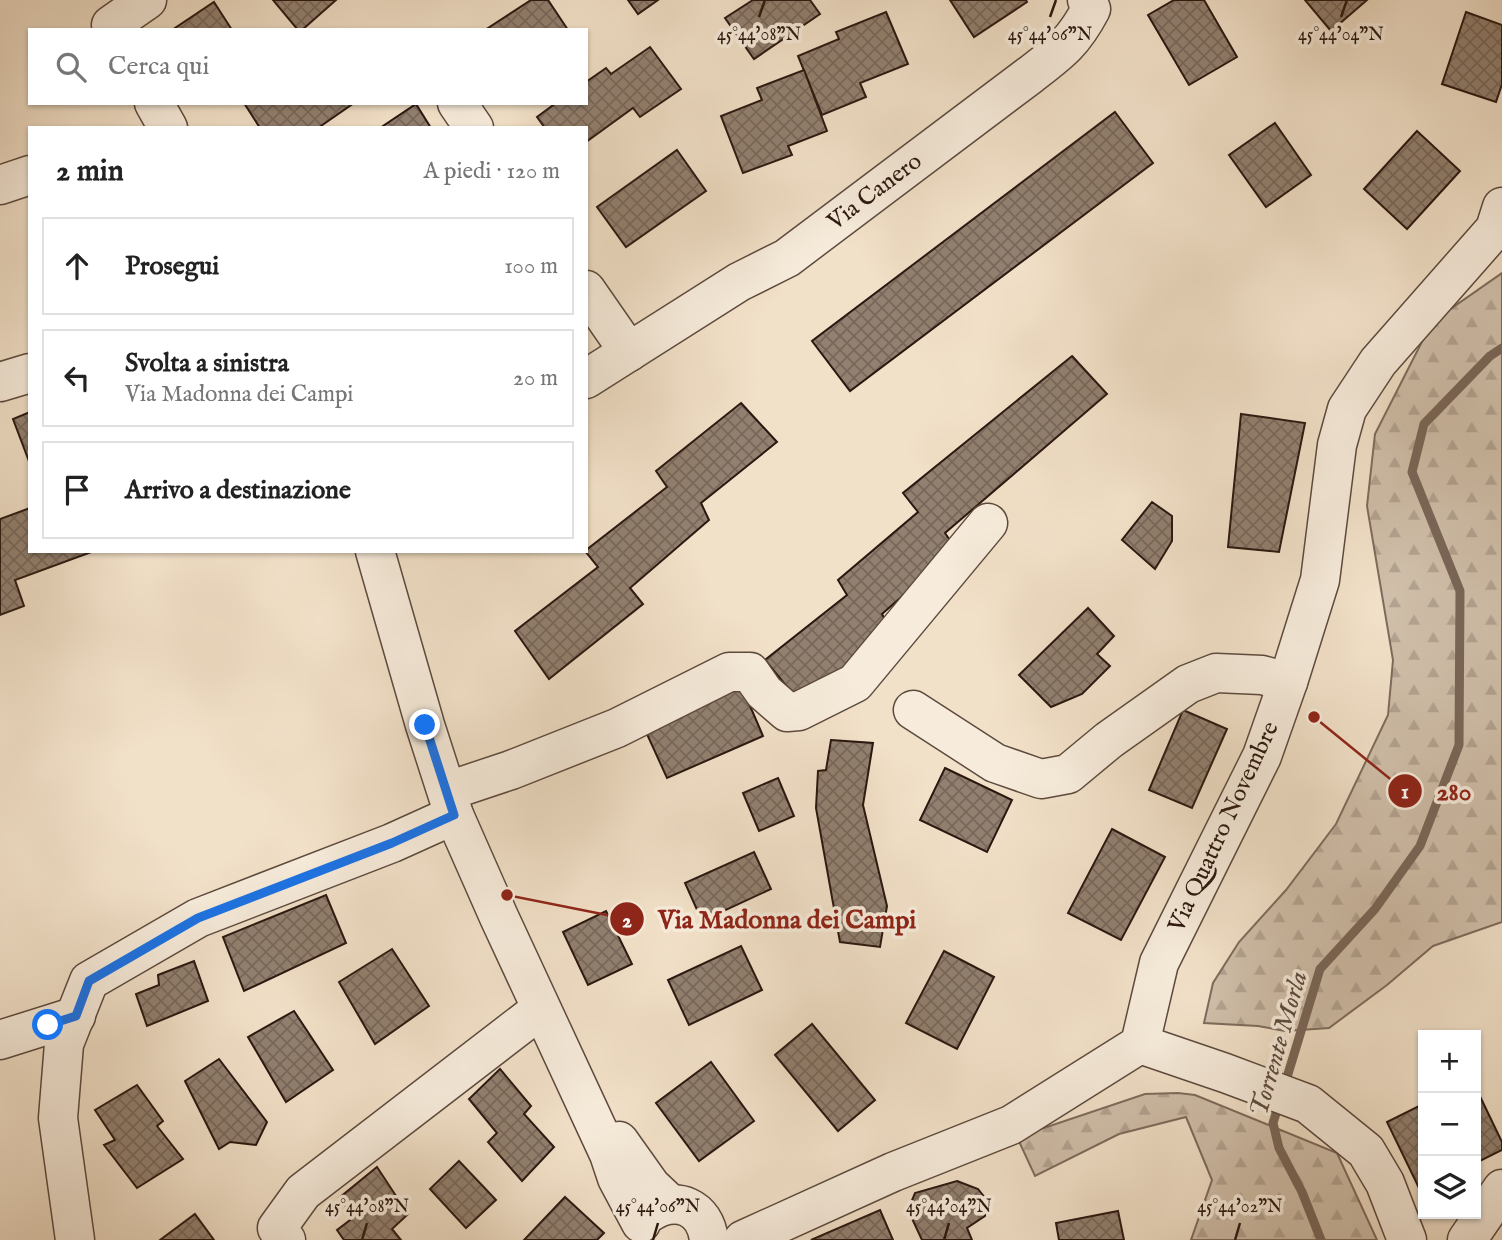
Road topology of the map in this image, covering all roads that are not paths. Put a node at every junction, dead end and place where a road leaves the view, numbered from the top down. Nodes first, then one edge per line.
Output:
1 (147, 0) edge
2 (1087, 0) edge
3 (107, 18) edge
4 (155, 105) edge
5 (458, 105) edge
6 (167, 126) edge
7 (473, 126) edge
8 (28, 176) edge
9 (0, 185) edge
10 (1502, 207) edge
11 (588, 293) edge
12 (629, 352) junction
13 (28, 374) edge
14 (588, 378) edge
15 (0, 382) edge
16 (988, 523) dead end
17 (376, 553) edge
18 (1288, 682) junction
19 (913, 710) dead end
20 (451, 803) junction
21 (541, 1009) junction
22 (76, 1016) junction
23 (0, 1040) edge
24 (1140, 1044) junction
25 (1502, 1189) edge
26 (804, 1211) junction
27 (672, 1225) edge
28 (75, 1240) edge
29 (286, 1240) edge
30 (743, 1240) edge
31 (1408, 1240) edge
32 (1467, 1240) edge

1 - 3 street
2 - 12 street, Via Canero
4 - 6 street
5 - 7 street
8 - 9 street
10 - 18 street, Via Quattro Novembre
11 - 12 street
12 - 14 street, Via Canero
13 - 15 street
16 - 20 street
17 - 20 street
18 - 19 street
18 - 24 street, Via Quattro Novembre
20 - 21 street
20 - 22 street
21 - 27 street
21 - 29 street
22 - 23 street
22 - 28 street
24 - 26 street
24 - 31 street
25 - 32 street
26 - 27 street
26 - 30 street

